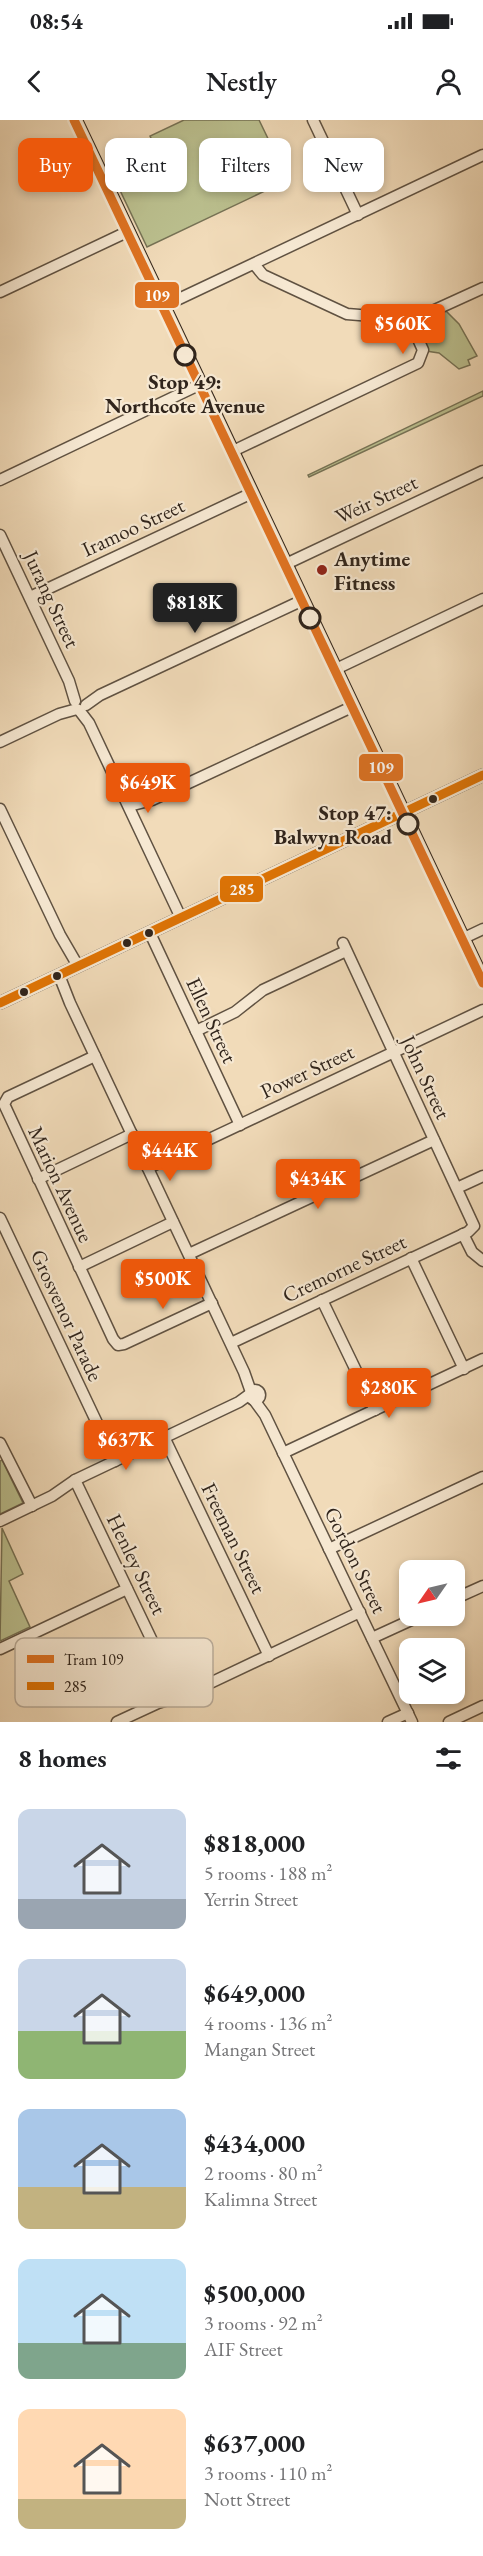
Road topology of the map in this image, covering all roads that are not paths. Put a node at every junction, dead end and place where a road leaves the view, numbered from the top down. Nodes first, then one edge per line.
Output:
1 (77, 120) edge
2 (314, 120) edge
3 (483, 155) edge
4 (358, 215) junction
5 (129, 231) junction
6 (254, 264) junction
7 (483, 288) edge
8 (0, 292) edge
9 (165, 306) junction
10 (409, 319) junction
11 (201, 384) junction
12 (233, 451) junction
13 (483, 471) edge
14 (0, 480) edge
15 (252, 493) junction
16 (0, 535) edge
17 (286, 564) junction
18 (30, 597) junction
19 (303, 600) junction
20 (483, 600) edge
21 (336, 669) junction
22 (80, 704) junction
23 (354, 706) junction
24 (0, 742) edge
25 (483, 774) edge
26 (0, 809) edge
27 (131, 810) junction
28 (404, 812) junction
29 (181, 918) junction
30 (483, 929) edge
31 (150, 933) junction
32 (464, 938) junction
33 (75, 968) junction
34 (57, 976) junction
35 (483, 979) edge
36 (0, 1003) edge
37 (483, 1010) edge
38 (196, 1031) junction
39 (393, 1052) junction
40 (95, 1056) junction
41 (240, 1125) junction
42 (132, 1134) junction
43 (434, 1140) junction
44 (147, 1168) junction
45 (483, 1176) edge
46 (38, 1179) junction
47 (457, 1188) junction
48 (0, 1218) edge
49 (173, 1222) junction
50 (473, 1228) joint
51 (463, 1234) junction
52 (189, 1254) junction
53 (411, 1258) junction
54 (483, 1261) edge
55 (79, 1267) junction
56 (322, 1300) junction
57 (212, 1303) junction
58 (231, 1343) junction
59 (483, 1359) edge
60 (464, 1369) junction
61 (254, 1395) junction
62 (375, 1410) junction
63 (164, 1437) junction
64 (0, 1443) edge
65 (283, 1453) junction
66 (115, 1461) junction
67 (483, 1477) edge
68 (75, 1480) junction
69 (32, 1506) junction
70 (0, 1521) edge
71 (329, 1549) junction
72 (483, 1586) edge
73 (127, 1588) junction
74 (465, 1594) edge
75 (360, 1612) junction
76 (399, 1626) edge
77 (21, 1638) edge
78 (151, 1638) edge
79 (372, 1638) junction
80 (15, 1641) edge
81 (0, 1648) edge
82 (268, 1656) junction
83 (213, 1681) edge
84 (483, 1706) edge
85 (149, 1707) edge
86 (410, 1717) edge
87 (117, 1722) edge
88 (388, 1722) edge
89 (449, 1722) edge

1 - 5 main road
2 - 4 street
3 - 4 street
4 - 6 street
5 - 8 street
5 - 9 main road
6 - 9 street
6 - 10 street
7 - 10 street
9 - 11 main road
10 - 12 street
11 - 12 main road
11 - 14 street
12 - 15 main road
13 - 17 street, Weir Street
15 - 17 main road
15 - 18 street, Iramoo Street
16 - 18 street, Jurang Street
17 - 19 main road
18 - 22 street, Jurang Street
19 - 21 main road
19 - 22 street
20 - 21 street
21 - 23 main road
22 - 24 street
22 - 27 street, Jurang Street
23 - 27 street
23 - 28 main road
25 - 28 main road
26 - 33 street
27 - 29 street, Jurang Street
28 - 29 main road
28 - 32 main road
29 - 31 main road
30 - 32 street
31 - 33 main road
31 - 38 street, Ellen Street
32 - 35 main road
33 - 34 main road
34 - 36 main road
34 - 40 street, Gordon Street
37 - 39 street, Power Street
38 - 39 street, John Street
38 - 41 street, Ellen Street
39 - 41 street, Power Street
39 - 43 street, John Street
40 - 42 street, Gordon Street
40 - 46 street, Marion Avenue
41 - 44 street, Power Street
42 - 44 street, Gordon Street
42 - 46 street
43 - 47 street, John Street
43 - 52 street
44 - 49 street, Gordon Street
45 - 47 street
46 - 55 street, Marion Avenue
47 - 50 street, John Street
48 - 66 street, Grosvenor Parade
49 - 52 street, Gordon Street
49 - 55 street
50 - 51 street, Cremorne Street
51 - 53 street, Cremorne Street
51 - 54 street
52 - 57 street, Gordon Street
53 - 56 street, Cremorne Street
53 - 60 street
55 - 57 street, Marion Avenue
56 - 58 street, Cremorne Street
56 - 62 street
57 - 58 street, Gordon Street
58 - 61 street, Gordon Street
59 - 60 street
60 - 62 street
61 - 63 street
61 - 65 street, Gordon Street
62 - 65 street
63 - 66 street
63 - 82 street, Freeman Street
64 - 69 street
65 - 71 street, Gordon Street
66 - 68 street
67 - 71 street
68 - 69 street
68 - 73 street, Henley Street
69 - 70 street
71 - 75 street, Gordon Street
72 - 74 street
73 - 77 street
73 - 78 street, Henley Street
75 - 79 street, Gordon Street
75 - 82 street
76 - 79 street
79 - 86 street, Gordon Street
80 - 81 street
82 - 83 street
84 - 89 street
85 - 87 street
86 - 88 street

